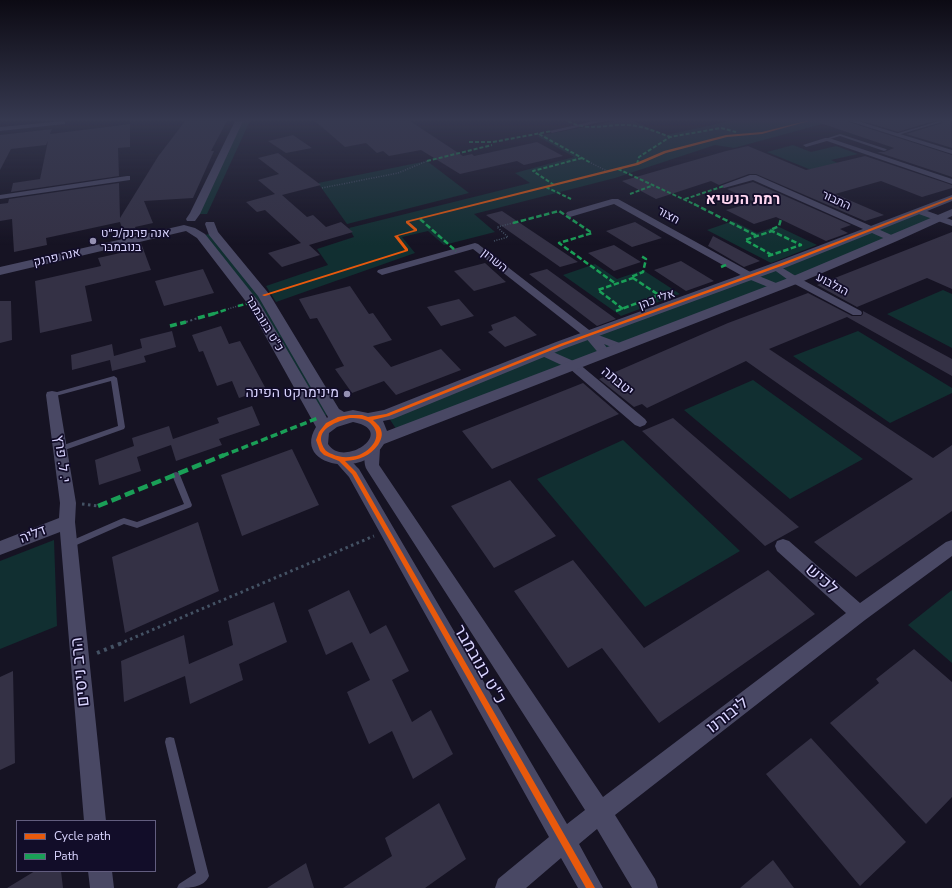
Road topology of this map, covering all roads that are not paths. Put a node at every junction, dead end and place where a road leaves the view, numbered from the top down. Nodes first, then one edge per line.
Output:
1 (219, 162) edge
2 (896, 162) edge
3 (127, 178) dead end
4 (952, 182) edge
5 (724, 186) dead end
6 (0, 197) edge
7 (952, 198) edge
8 (919, 211) junction
9 (952, 212) edge
10 (570, 214) dead end
11 (938, 217) junction
12 (952, 223) edge
13 (187, 225) junction
14 (872, 230) junction
15 (894, 239) junction
16 (0, 264) edge
17 (771, 268) junction
18 (0, 271) edge
19 (382, 272) dead end
20 (750, 276) junction
21 (795, 280) junction
22 (771, 289) junction
23 (857, 314) dead end
24 (590, 335) junction
25 (561, 345) junction
26 (621, 347) junction
27 (544, 352) junction
28 (605, 353) junction
29 (574, 366) junction
30 (52, 395) joint
31 (342, 418) junction
32 (368, 419) junction
33 (640, 422) dead end
34 (325, 427) junction
35 (376, 444) junction
36 (60, 449) junction
37 (340, 459) junction
38 (176, 475) dead end
39 (67, 522) junction
40 (69, 545) junction
41 (783, 546) dead end
42 (952, 547) edge
43 (0, 548) edge
44 (860, 614) junction
45 (170, 742) dead end
46 (601, 814) junction
47 (96, 820) edge
48 (563, 841) junction
49 (100, 872) edge
50 (102, 888) edge
51 (183, 888) edge
52 (507, 888) edge
53 (591, 888) edge
54 (646, 888) edge

1 - 13 street
2 - 4 street
3 - 6 street
5 - 14 street, התבור
7 - 8 street, אלי כהן
8 - 11 street
8 - 14 street, אלי כהן
9 - 11 street
10 - 20 street, חצור
11 - 12 street
11 - 15 street
13 - 16 street, אנה פרנק
13 - 18 street, אנה פרנק
13 - 31 street, כ"ט בנובמבר
13 - 34 street, כ"ט בנובמבר
14 - 15 street, התבור
14 - 17 street, אלי כהן
15 - 21 street
17 - 20 street, אלי כהן
17 - 21 street, הגלבוע
19 - 24 street, השרון
20 - 22 street, חצור
20 - 24 street, אלי כהן
21 - 22 street
21 - 23 street, הגלבוע
22 - 26 street
24 - 25 street, אלי כהן
24 - 26 street, השרון
24 - 28 street, השרון
25 - 27 street, אלי כהן
25 - 29 street, יטבתה
26 - 28 street
27 - 29 street, יטבתה
27 - 32 street, אלי כהן
28 - 29 street
29 - 33 street, יטבתה
29 - 35 street
30 - 36 street, י. ל. פרץ
30 - 36 lane
31 - 32 street
31 - 34 street
32 - 35 street
34 - 37 street
35 - 37 street
35 - 46 street, כ"ט בנובמבר
36 - 39 street, י. ל. פרץ
37 - 48 street, כ"ט בנובמבר
38 - 40 lane
39 - 40 street, הרב ניסים
39 - 43 street, דליה
40 - 47 street, הרב ניסים
41 - 44 street, לכיש
42 - 44 street, ליבורנו
44 - 46 street, ליבורנו
45 - 51 lane
46 - 48 street, ליבורנו
46 - 54 street, כ"ט בנובמבר
48 - 52 street, ליבורנו
48 - 53 street, כ"ט בנובמבר
49 - 50 street

